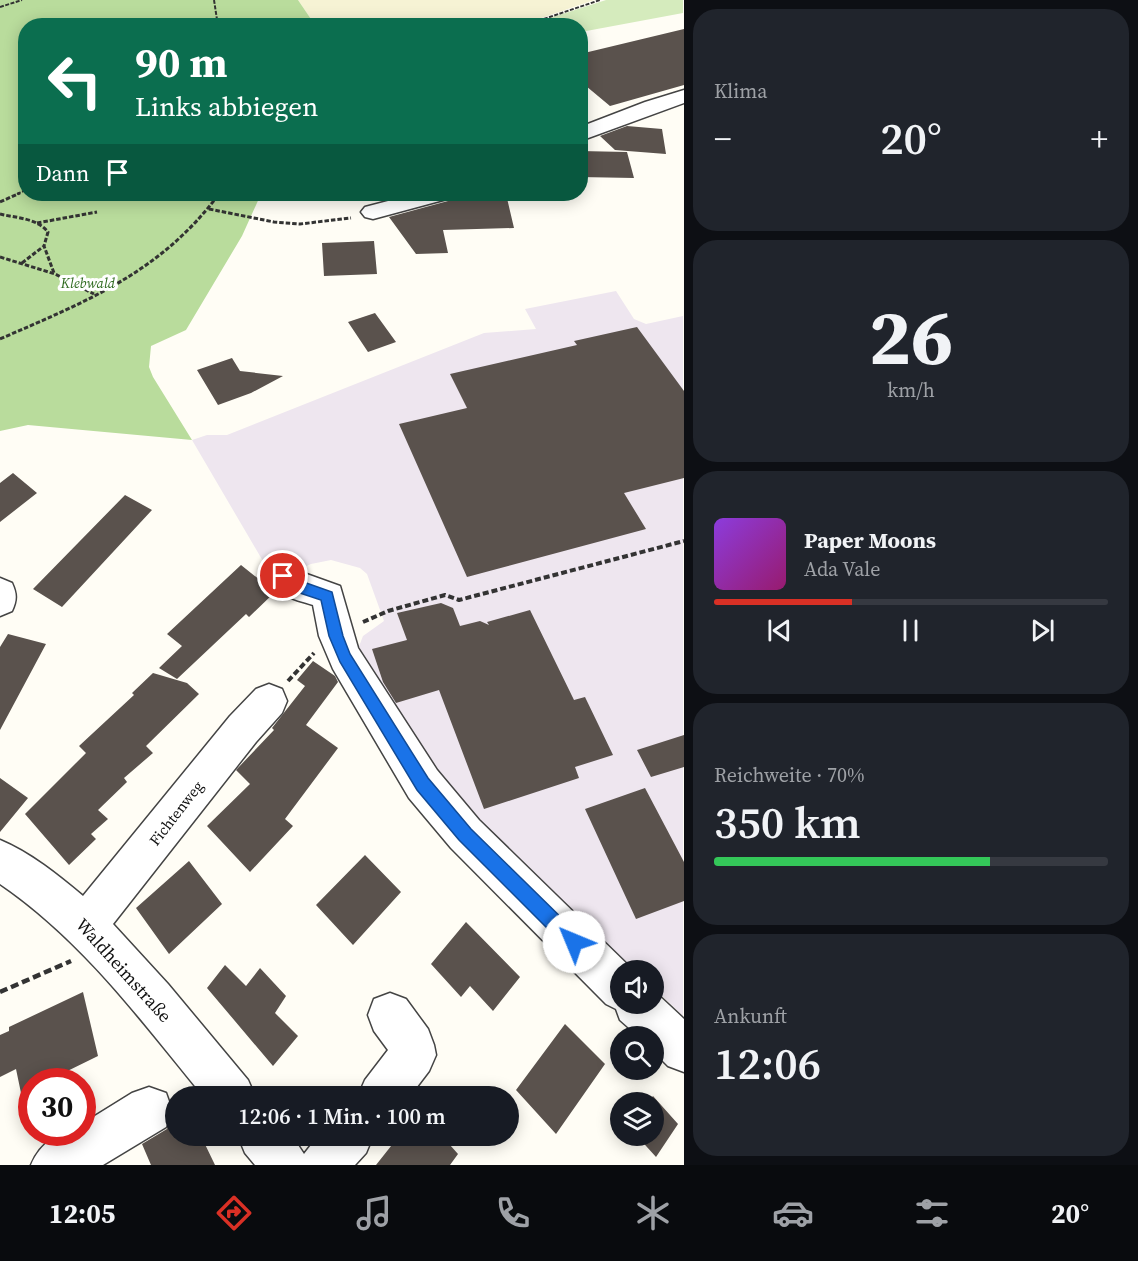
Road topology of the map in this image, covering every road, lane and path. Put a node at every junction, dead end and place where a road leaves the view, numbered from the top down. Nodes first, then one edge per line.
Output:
1 (22, 0) edge
2 (214, 0) edge
3 (600, 0) edge
4 (0, 7) edge
5 (217, 18) edge
6 (547, 18) edge
7 (684, 96) edge
8 (588, 132) edge
9 (18, 194) edge
10 (214, 201) edge
11 (414, 201) edge
12 (0, 202) edge
13 (209, 209) junction
14 (97, 212) dead end
15 (373, 212) joint
16 (0, 214) edge
17 (36, 223) junction
18 (44, 246) junction
19 (0, 257) edge
20 (22, 263) junction
21 (55, 274) junction
22 (95, 294) junction
23 (0, 339) edge
24 (684, 541) edge
25 (283, 576) dead end
26 (0, 594) edge
27 (0, 601) edge
28 (336, 636) junction
29 (269, 701) joint
30 (0, 860) edge
31 (93, 933) junction
32 (610, 978) edge
33 (0, 992) edge
34 (646, 1014) edge
35 (390, 1015) dead end
36 (684, 1050) edge
37 (224, 1086) edge
38 (389, 1086) edge
39 (149, 1110) dead end
40 (270, 1146) edge
41 (340, 1146) edge
42 (55, 1165) edge
43 (285, 1165) edge
44 (324, 1165) edge

1 - 4 path
2 - 5 path
3 - 6 path
7 - 8 street
9 - 12 path
10 - 13 path
11 - 15 street
13 - 15 path
13 - 22 path
14 - 17 path
16 - 17 path
17 - 18 path
18 - 20 path
18 - 21 path
19 - 20 path
20 - 21 path
21 - 22 path
22 - 23 path
24 - 28 path
25 - 28 street
26 - 27 street
28 - 29 path
28 - 32 street
29 - 31 street, Fichtenweg
30 - 31 street, Waldheimstraße
31 - 33 path
31 - 37 street, Waldheimstraße
34 - 36 street
35 - 38 street
39 - 42 street
40 - 43 street
41 - 44 street

